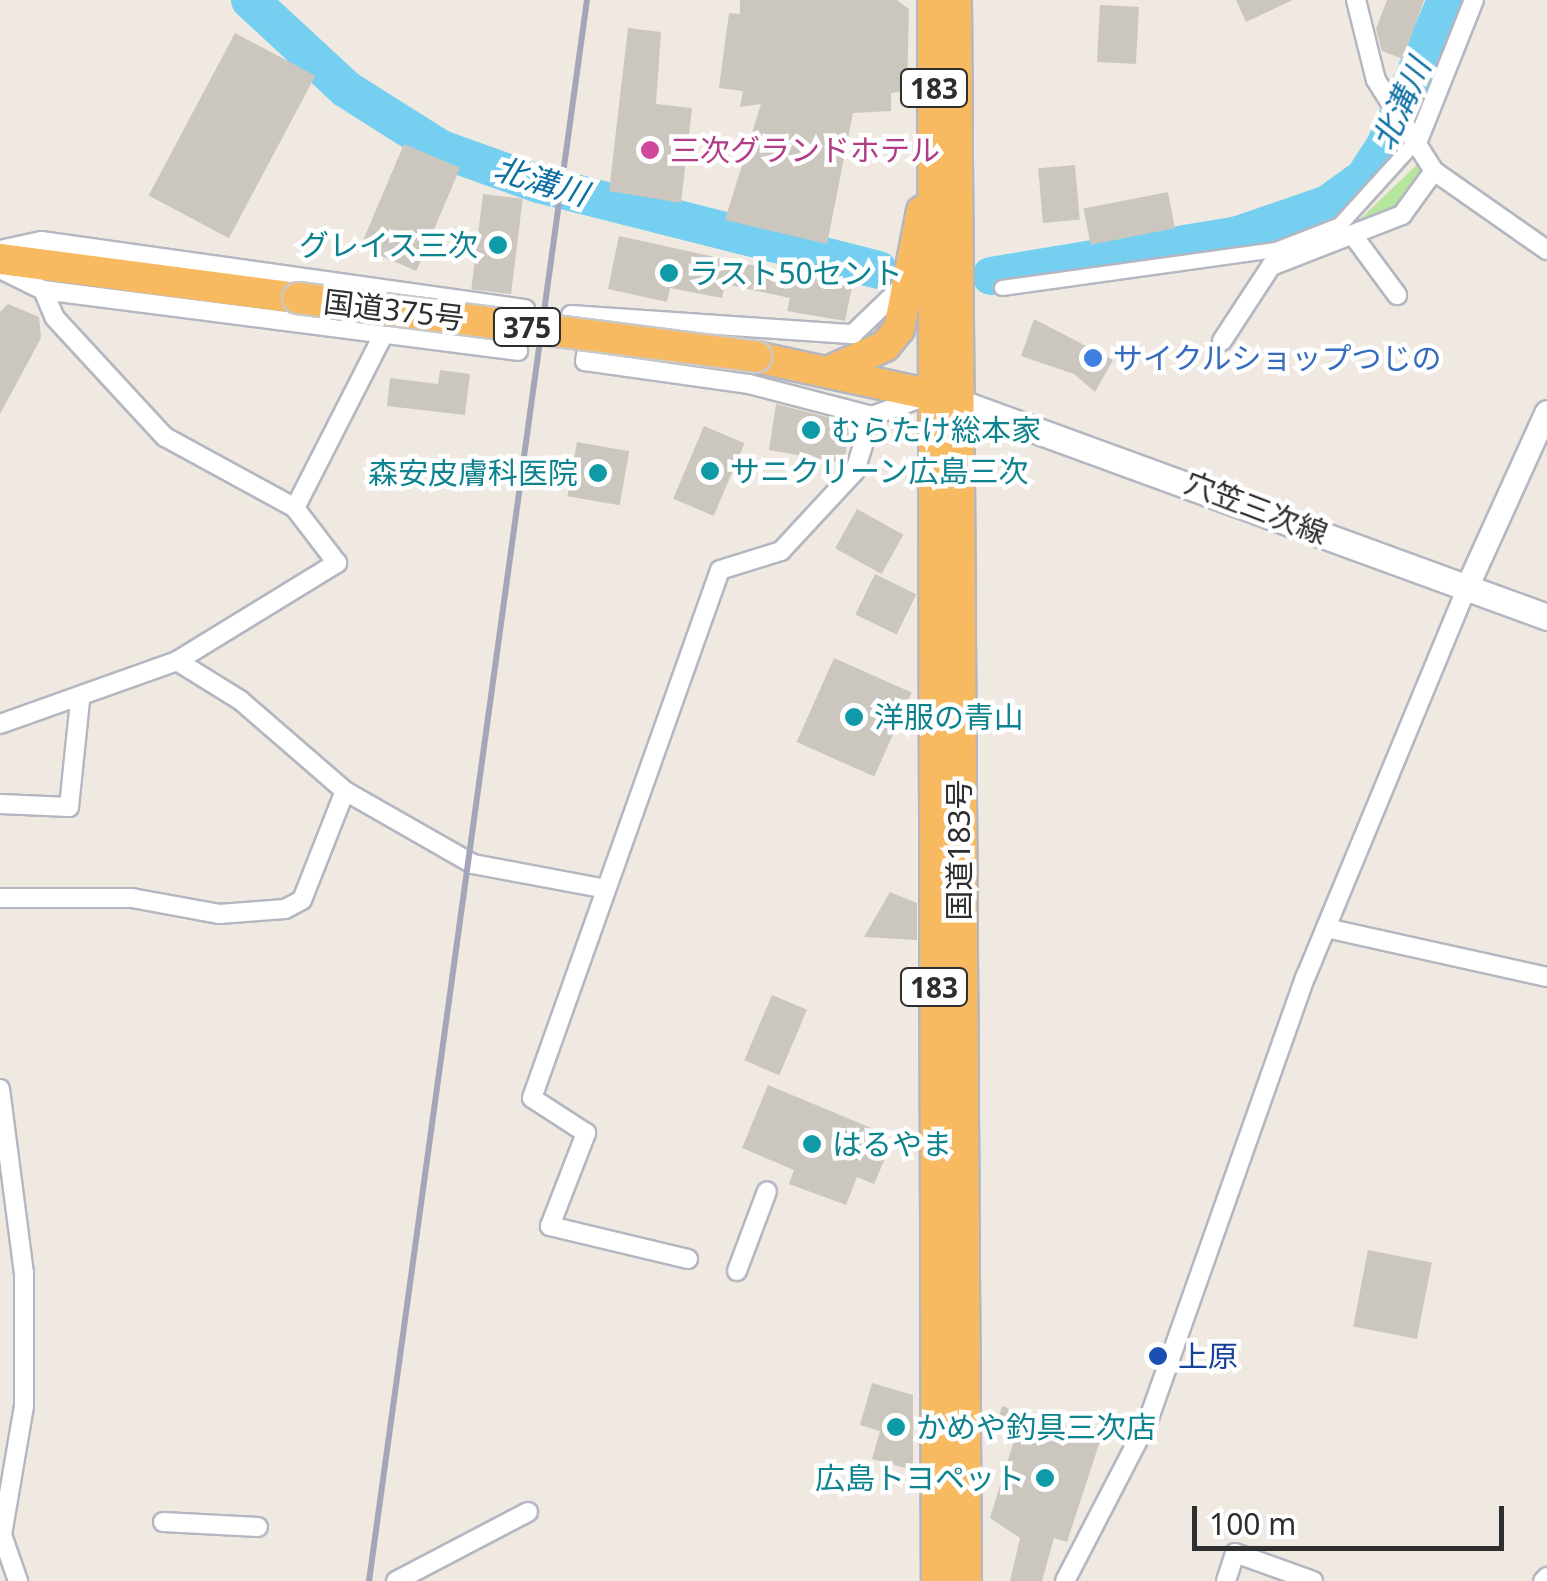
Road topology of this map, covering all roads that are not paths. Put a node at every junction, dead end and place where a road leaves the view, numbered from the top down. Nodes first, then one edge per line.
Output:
1 (933, 0) edge
2 (956, 0) edge
3 (1356, 0) edge
4 (1474, 0) edge
5 (1419, 138) junction
6 (1434, 170) junction
7 (932, 176) junction
8 (1355, 238) junction
9 (0, 250) edge
10 (1547, 250) edge
11 (0, 259) edge
12 (0, 269) edge
13 (911, 277) junction
14 (1002, 288) dead end
15 (44, 290) junction
16 (1397, 295) dead end
17 (524, 309) dead end
18 (571, 314) dead end
19 (593, 318) junction
20 (384, 332) junction
21 (1222, 341) dead end
22 (518, 351) dead end
23 (832, 370) junction
24 (934, 394) junction
25 (964, 404) junction
26 (1547, 412) edge
27 (872, 416) junction
28 (295, 508) junction
29 (1467, 588) junction
30 (1547, 617) edge
31 (176, 661) junction
32 (80, 701) junction
33 (0, 724) edge
34 (345, 791) junction
35 (0, 804) edge
36 (606, 890) junction
37 (0, 898) edge
38 (1326, 928) junction
39 (1547, 976) edge
40 (0, 1089) edge
41 (766, 1191) dead end
42 (688, 1259) dead end
43 (737, 1271) dead end
44 (528, 1512) dead end
45 (163, 1522) dead end
46 (258, 1528) dead end
47 (18, 1581) edge
48 (396, 1581) edge
49 (937, 1581) edge
50 (966, 1581) edge
51 (1066, 1581) edge
52 (1226, 1581) edge
53 (1313, 1581) edge

1 - 7 highway, 国道183号 / 183
2 - 25 highway, 国道183号 / 183
3 - 5 street
4 - 5 street
5 - 6 street
5 - 14 street
6 - 8 street
6 - 10 street
7 - 13 highway
7 - 24 highway, 国道183号 / 183
8 - 16 street
8 - 21 street
9 - 17 street
11 - 23 highway, 国道375号 / 375, bridge
12 - 15 street
13 - 19 street
13 - 23 highway
15 - 20 street
15 - 28 street
18 - 19 street
19 - 27 street
20 - 22 street
20 - 28 street
23 - 24 highway, 国道375号 / 375
24 - 25 highway, 国道375号 / 375
24 - 27 street
24 - 49 highway, 国道183号 / 183
25 - 29 main road, 穴笠三次線
25 - 50 highway, 国道183号 / 183
26 - 29 street
27 - 36 street
28 - 31 street
29 - 30 main road, 穴笠三次線
29 - 38 street
31 - 32 street
31 - 34 street
32 - 33 street
32 - 35 street
34 - 36 street
34 - 37 street
36 - 42 street
38 - 39 street
38 - 51 street
40 - 47 street
41 - 43 street
44 - 48 street
45 - 46 street
52 - 53 street

